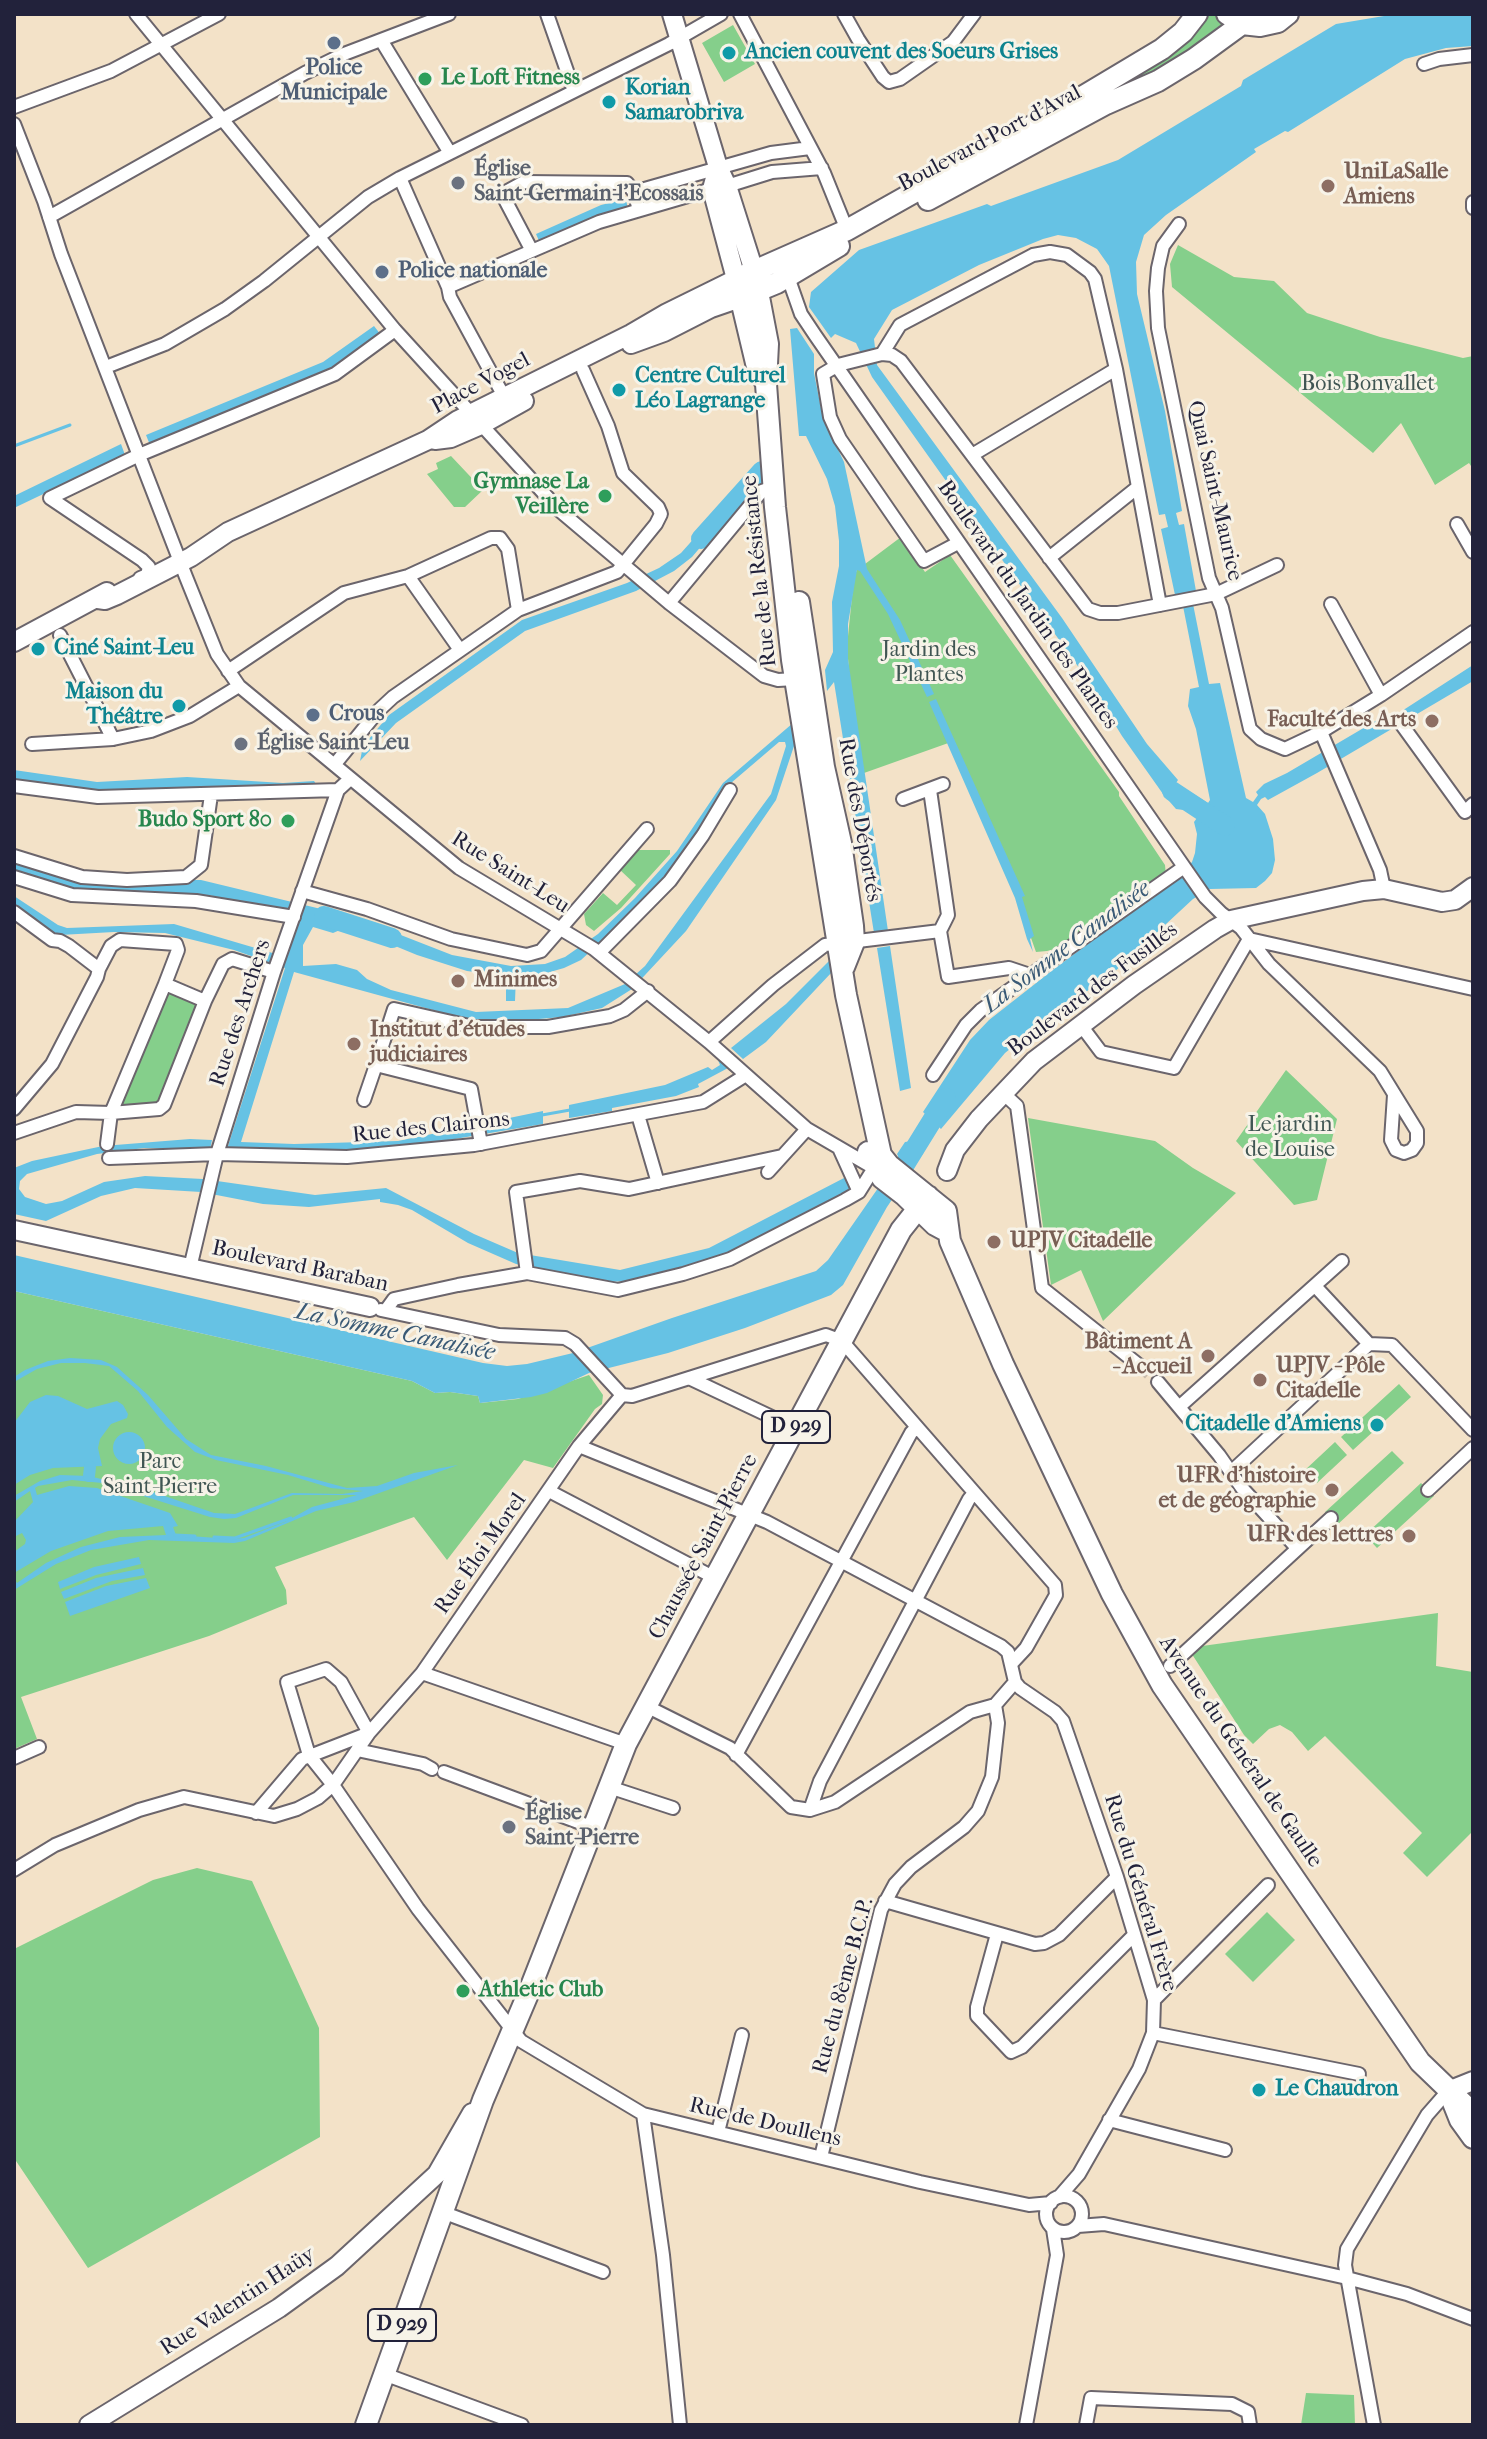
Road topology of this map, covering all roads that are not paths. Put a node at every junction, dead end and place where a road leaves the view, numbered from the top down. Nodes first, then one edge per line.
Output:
1 (136, 14) edge
2 (219, 14) edge
3 (449, 14) edge
4 (547, 14) edge
5 (672, 14) edge
6 (721, 14) edge
7 (740, 14) edge
8 (844, 14) edge
9 (1197, 14) edge
10 (1291, 15) edge
11 (965, 17) edge
12 (1234, 19) edge
13 (381, 40) junction
14 (674, 41) junction
15 (160, 46) junction
16 (1473, 55) edge
17 (1424, 64) dead end
18 (574, 91) junction
19 (14, 107) edge
20 (221, 120) junction
21 (14, 124) edge
22 (810, 148) junction
23 (450, 153) junction
24 (712, 168) junction
25 (823, 171) junction
26 (400, 178) junction
27 (720, 187) junction
28 (634, 192) junction
29 (639, 210) junction
30 (49, 217) junction
31 (1179, 224) dead end
32 (847, 230) junction
33 (317, 236) junction
34 (532, 251) junction
35 (784, 268) junction
36 (747, 285) junction
37 (448, 287) junction
38 (395, 330) junction
39 (882, 354) junction
40 (838, 365) junction
41 (106, 367) junction
42 (1116, 369) junction
43 (583, 370) junction
44 (502, 400) junction
45 (476, 419) junction
46 (139, 455) junction
47 (972, 455) junction
48 (773, 458) junction
49 (774, 487) junction
50 (1138, 487) junction
51 (1457, 524) dead end
52 (958, 543) junction
53 (1473, 552) edge
54 (178, 558) junction
55 (1049, 558) junction
56 (1277, 565) dead end
57 (149, 567) junction
58 (629, 568) junction
59 (408, 576) junction
60 (117, 595) junction
61 (1211, 595) junction
62 (98, 599) junction
63 (669, 603) junction
64 (1331, 604) dead end
65 (1160, 605) junction
66 (518, 610) junction
67 (1473, 632) edge
68 (60, 635) dead end
69 (14, 642) edge
70 (460, 650) junction
71 (228, 671) junction
72 (802, 678) junction
73 (239, 686) junction
74 (1381, 695) junction
75 (1402, 725) dead end
76 (1324, 738) junction
77 (113, 739) junction
78 (32, 744) dead end
79 (335, 764) junction
80 (350, 779) junction
81 (943, 784) dead end
82 (14, 786) edge
83 (338, 790) junction
84 (730, 790) dead end
85 (930, 790) junction
86 (211, 795) junction
87 (903, 799) dead end
88 (1469, 808) edge
89 (647, 829) dead end
90 (14, 856) edge
91 (1184, 867) junction
92 (14, 877) edge
93 (1473, 887) edge
94 (1384, 889) junction
95 (297, 906) junction
96 (14, 912) edge
97 (1231, 920) junction
98 (559, 928) junction
99 (940, 931) junction
100 (1249, 939) junction
101 (855, 942) junction
102 (592, 949) junction
103 (278, 964) junction
104 (99, 969) junction
105 (1030, 975) junction
106 (165, 984) junction
107 (639, 984) junction
108 (1473, 989) edge
109 (205, 1001) junction
110 (1080, 1024) junction
111 (709, 1042) junction
112 (376, 1065) junction
113 (746, 1075) junction
114 (933, 1075) dead end
115 (1394, 1095) dead end
116 (998, 1099) junction
117 (364, 1100) dead end
118 (14, 1109) edge
119 (111, 1113) junction
120 (638, 1115) junction
121 (807, 1129) junction
122 (14, 1133) edge
123 (480, 1140) junction
124 (839, 1148) junction
125 (782, 1156) junction
126 (216, 1157) junction
127 (882, 1171) junction
128 (768, 1172) dead end
129 (658, 1183) junction
130 (859, 1192) junction
131 (916, 1195) junction
132 (14, 1230) edge
133 (1342, 1261) dead end
134 (190, 1268) junction
135 (527, 1273) junction
136 (1315, 1286) junction
137 (378, 1309) junction
138 (842, 1341) junction
139 (1369, 1344) junction
140 (1140, 1366) tunnel mouth
141 (689, 1378) junction
142 (1158, 1382) tunnel mouth
143 (622, 1395) junction
144 (1179, 1407) junction
145 (795, 1428) junction
146 (916, 1428) junction
147 (1473, 1430) edge
148 (579, 1446) junction
149 (1473, 1448) edge
150 (1231, 1472) junction
151 (1428, 1490) dead end
152 (549, 1491) junction
153 (974, 1493) junction
154 (749, 1514) junction
155 (1331, 1518) dead end
156 (1297, 1548) junction
157 (842, 1560) junction
158 (715, 1578) junction
159 (916, 1600) junction
160 (1013, 1662) junction
161 (1170, 1666) dead end
162 (422, 1673) junction
163 (1015, 1682) junction
164 (995, 1705) junction
165 (646, 1706) junction
166 (369, 1733) junction
167 (626, 1744) junction
168 (39, 1747) dead end
169 (357, 1750) junction
170 (309, 1755) junction
171 (736, 1755) junction
172 (14, 1758) edge
173 (333, 1785) junction
174 (609, 1787) junction
175 (673, 1808) dead end
176 (810, 1810) junction
177 (256, 1813) junction
178 (594, 1828) junction
179 (14, 1870) edge
180 (1117, 1877) junction
181 (1268, 1885) dead end
182 (885, 1901) junction
183 (997, 1934) junction
184 (1134, 1935) junction
185 (1154, 2000) junction
186 (513, 2031) junction
187 (1153, 2033) junction
188 (742, 2035) dead end
189 (1359, 2074) dead end
190 (1461, 2086) edge
191 (483, 2100) junction
192 (1473, 2113) edge
193 (643, 2114) junction
194 (1109, 2120) junction
195 (718, 2132) junction
196 (1473, 2138) edge
197 (1225, 2150) dead end
198 (821, 2157) junction
199 (1079, 2174) junction
200 (423, 2189) junction
201 (445, 2202) junction
202 (1052, 2205) junction
203 (1079, 2206) junction
204 (1104, 2224) junction
205 (1075, 2228) junction
206 (1053, 2229) junction
207 (1057, 2255) junction
208 (603, 2272) dead end
209 (1347, 2278) junction
210 (1473, 2319) edge
211 (384, 2374) junction
212 (1249, 2418) edge
213 (89, 2425) edge
214 (366, 2425) edge
215 (522, 2425) edge
216 (680, 2425) edge
217 (1026, 2425) edge
218 (1086, 2425) edge
219 (1374, 2425) edge

1 - 15 street
2 - 15 street
3 - 13 street
4 - 18 street
5 - 14 street
6 - 14 street
7 - 22 street
8 - 11 street
9 - 32 main road, Boulevard Port d'Aval
10 - 12 main road
12 - 35 main road, Boulevard Port d'Aval
13 - 20 street
13 - 23 street
14 - 18 street
14 - 24 street
15 - 19 street
15 - 20 street
16 - 17 street
18 - 23 street
20 - 30 street
20 - 33 street
21 - 30 street, Rue Saint-Leu
22 - 24 street
22 - 25 street
23 - 26 street
24 - 27 street
24 - 28 street
25 - 27 street
25 - 32 street
26 - 33 street
26 - 37 street
27 - 29 street
27 - 36 street
28 - 29 street
28 - 34 street
29 - 34 street
30 - 41 street, Rue Saint-Leu
31 - 61 street, Quai Saint-Maurice
32 - 35 main road, Boulevard Port d'Aval
33 - 38 street
33 - 41 street
34 - 37 street
35 - 36 main road, Boulevard Port d'Aval
35 - 40 street, Boulevard du Jardin des Plantes
36 - 43 street, Place Vogel
36 - 44 street, Place Vogel
36 - 48 main road, Rue de la Résistance
37 - 44 street
38 - 45 street
38 - 46 street
39 - 40 street
39 - 42 street
39 - 47 street
40 - 52 street, Boulevard du Jardin des Plantes
40 - 52 street
41 - 46 street, Rue Saint-Leu
42 - 47 street
42 - 50 street
43 - 45 street, Place Vogel
43 - 58 street
44 - 45 street, Place Vogel
45 - 54 street, Place Vogel
45 - 58 street
46 - 54 street, Rue Saint-Leu
46 - 57 street
47 - 55 street
48 - 49 main road, Rue de la Résistance
48 - 72 main road, Rue de la Résistance
49 - 63 street
49 - 72 main road, Rue de la Résistance
50 - 55 street
50 - 65 street
51 - 53 street
52 - 91 street, Boulevard du Jardin des Plantes
54 - 57 street
54 - 60 street
54 - 71 street, Rue Saint-Leu
55 - 65 street
56 - 61 street
57 - 60 street
57 - 62 street
58 - 63 street
58 - 66 street
59 - 66 street
59 - 70 street
59 - 71 street
60 - 62 street
61 - 65 street
61 - 76 street, Quai Saint-Maurice
62 - 69 street
63 - 72 street
64 - 74 street
66 - 70 street
67 - 74 street
68 - 77 street
70 - 79 street
71 - 73 street, Rue Saint-Leu
72 - 101 main road, Rue des Déportés
72 - 101 main road, Rue des Déportés
73 - 77 street
73 - 79 street, Rue Saint-Leu
74 - 76 street
75 - 88 street
76 - 94 street
77 - 78 street
79 - 80 street, Rue Saint-Leu
80 - 83 street, Rue des Archers
80 - 98 street, Rue Saint-Leu
81 - 85 street
82 - 86 street
83 - 86 street
83 - 95 street, Rue des Archers
84 - 102 street
85 - 87 street
85 - 99 street
86 - 90 street
89 - 98 street
91 - 97 street, Boulevard du Jardin des Plantes
91 - 105 street
92 - 95 street
93 - 94 street
94 - 97 street, Boulevard des Fusillés
95 - 98 street
95 - 103 street, Rue des Archers
96 - 104 street
97 - 100 street, Boulevard du Jardin des Plantes
97 - 110 street, Boulevard des Fusillés
98 - 102 street, Rue Saint-Leu
99 - 101 street
99 - 105 street
100 - 108 street
100 - 110 street
100 - 115 street, Boulevard du Jardin des Plantes
101 - 111 street
101 - 127 main road, Rue des Déportés
102 - 107 street, Rue Saint-Leu
103 - 109 street
103 - 126 street, Rue des Archers
104 - 106 street
104 - 118 street
105 - 114 street
106 - 109 street
106 - 119 street
107 - 111 street, Rue Saint-Leu
107 - 112 street
109 - 119 street
110 - 116 street, Boulevard des Fusillés
111 - 113 street, Rue Saint-Leu
112 - 117 street
112 - 123 street
113 - 120 street, Rue des Clairons
113 - 121 street, Rue Saint-Leu
116 - 131 street, Boulevard des Fusillés / D 929
116 - 140 street
119 - 122 street
119 - 126 street, Rue des Clairons
120 - 123 street, Rue des Clairons
120 - 129 street
121 - 124 street, Rue Saint-Leu
121 - 125 street
123 - 126 street, Rue des Clairons
124 - 127 street, Rue Saint-Leu
124 - 130 street
125 - 128 street
125 - 129 street
126 - 134 street, Rue des Archers
127 - 130 street
127 - 131 main road
129 - 135 street
130 - 135 street
131 - 138 main road, Chaussée Saint-Pierre / D 929
131 - 190 main road, Avenue du Général de Gaulle
132 - 134 street, Boulevard Baraban
133 - 136 street
134 - 137 street, Boulevard Baraban
135 - 137 street
136 - 139 street
136 - 144 street
137 - 143 street, Boulevard Baraban
138 - 141 street
138 - 145 main road, Chaussée Saint-Pierre / D 929
138 - 146 street
139 - 147 street
139 - 150 street
141 - 143 street
141 - 145 street
142 - 144 street
143 - 148 street, Rue Éloi Morel
144 - 150 street
145 - 154 main road, Chaussée Saint-Pierre / D 929
146 - 153 street
146 - 157 street
148 - 152 street, Rue Éloi Morel
148 - 154 street
149 - 151 street
150 - 156 street
152 - 158 street
152 - 162 street, Rue Éloi Morel
153 - 159 street
153 - 160 street
154 - 157 street
154 - 158 main road, Chaussée Saint-Pierre / D 929
155 - 156 street
156 - 161 street
157 - 159 street
157 - 171 street
158 - 165 main road, Chaussée Saint-Pierre / D 929
159 - 160 street
159 - 176 street
160 - 163 street
162 - 166 street, Rue Éloi Morel
162 - 167 street
163 - 164 street
163 - 180 street, Rue du Général Frère
164 - 176 street
164 - 182 street, Rue du 8ème B.C.P.
165 - 167 main road, Chaussée Saint-Pierre / D 929
165 - 171 street
166 - 169 street, Rue Éloi Morel
166 - 170 street, Rue Éloi Morel
166 - 170 street
167 - 174 main road, Chaussée Saint-Pierre / D 929
168 - 172 street
169 - 173 street, Rue Éloi Morel
169 - 178 street
170 - 173 street, Rue de Doullens
170 - 177 street, Rue Éloi Morel
171 - 176 street
173 - 177 street, Rue Éloi Morel
173 - 186 street, Rue de Doullens
174 - 175 street
174 - 178 main road, Chaussée Saint-Pierre / D 929
177 - 179 street, Rue Éloi Morel
178 - 186 main road, Chaussée Saint-Pierre / D 929
180 - 183 street
180 - 184 street, Rue du Général Frère
181 - 185 street
182 - 183 street
182 - 198 street, Rue du 8ème B.C.P.
183 - 184 street
184 - 185 street, Rue du Général Frère
185 - 187 street, Rue du Général Frère
186 - 191 main road, Chaussée Saint-Pierre / D 929
186 - 193 street, Rue de Doullens
187 - 189 street
187 - 194 street, Rue du Général Frère
188 - 195 street
190 - 192 main road
190 - 196 main road
190 - 209 street
191 - 200 street, D 929
191 - 201 main road, Chaussée Saint-Pierre / D 929
193 - 195 street, Rue de Doullens
193 - 216 street
194 - 197 street
194 - 199 street, Rue du Général Frère
195 - 198 street, Rue de Doullens
198 - 202 street, Rue de Doullens
199 - 202 street, Rue du Général Frère
199 - 203 street, Rue du Général Frère
200 - 201 street
200 - 213 street, Rue Valentin Haüy
201 - 208 street
201 - 211 main road, D 929
202 - 203 street
202 - 206 street
203 - 204 street
203 - 205 street
204 - 205 street
204 - 209 street
205 - 206 street
205 - 207 street
206 - 207 street
207 - 217 street
209 - 210 street
209 - 219 street
211 - 214 main road, D 929
211 - 215 street
212 - 218 street

